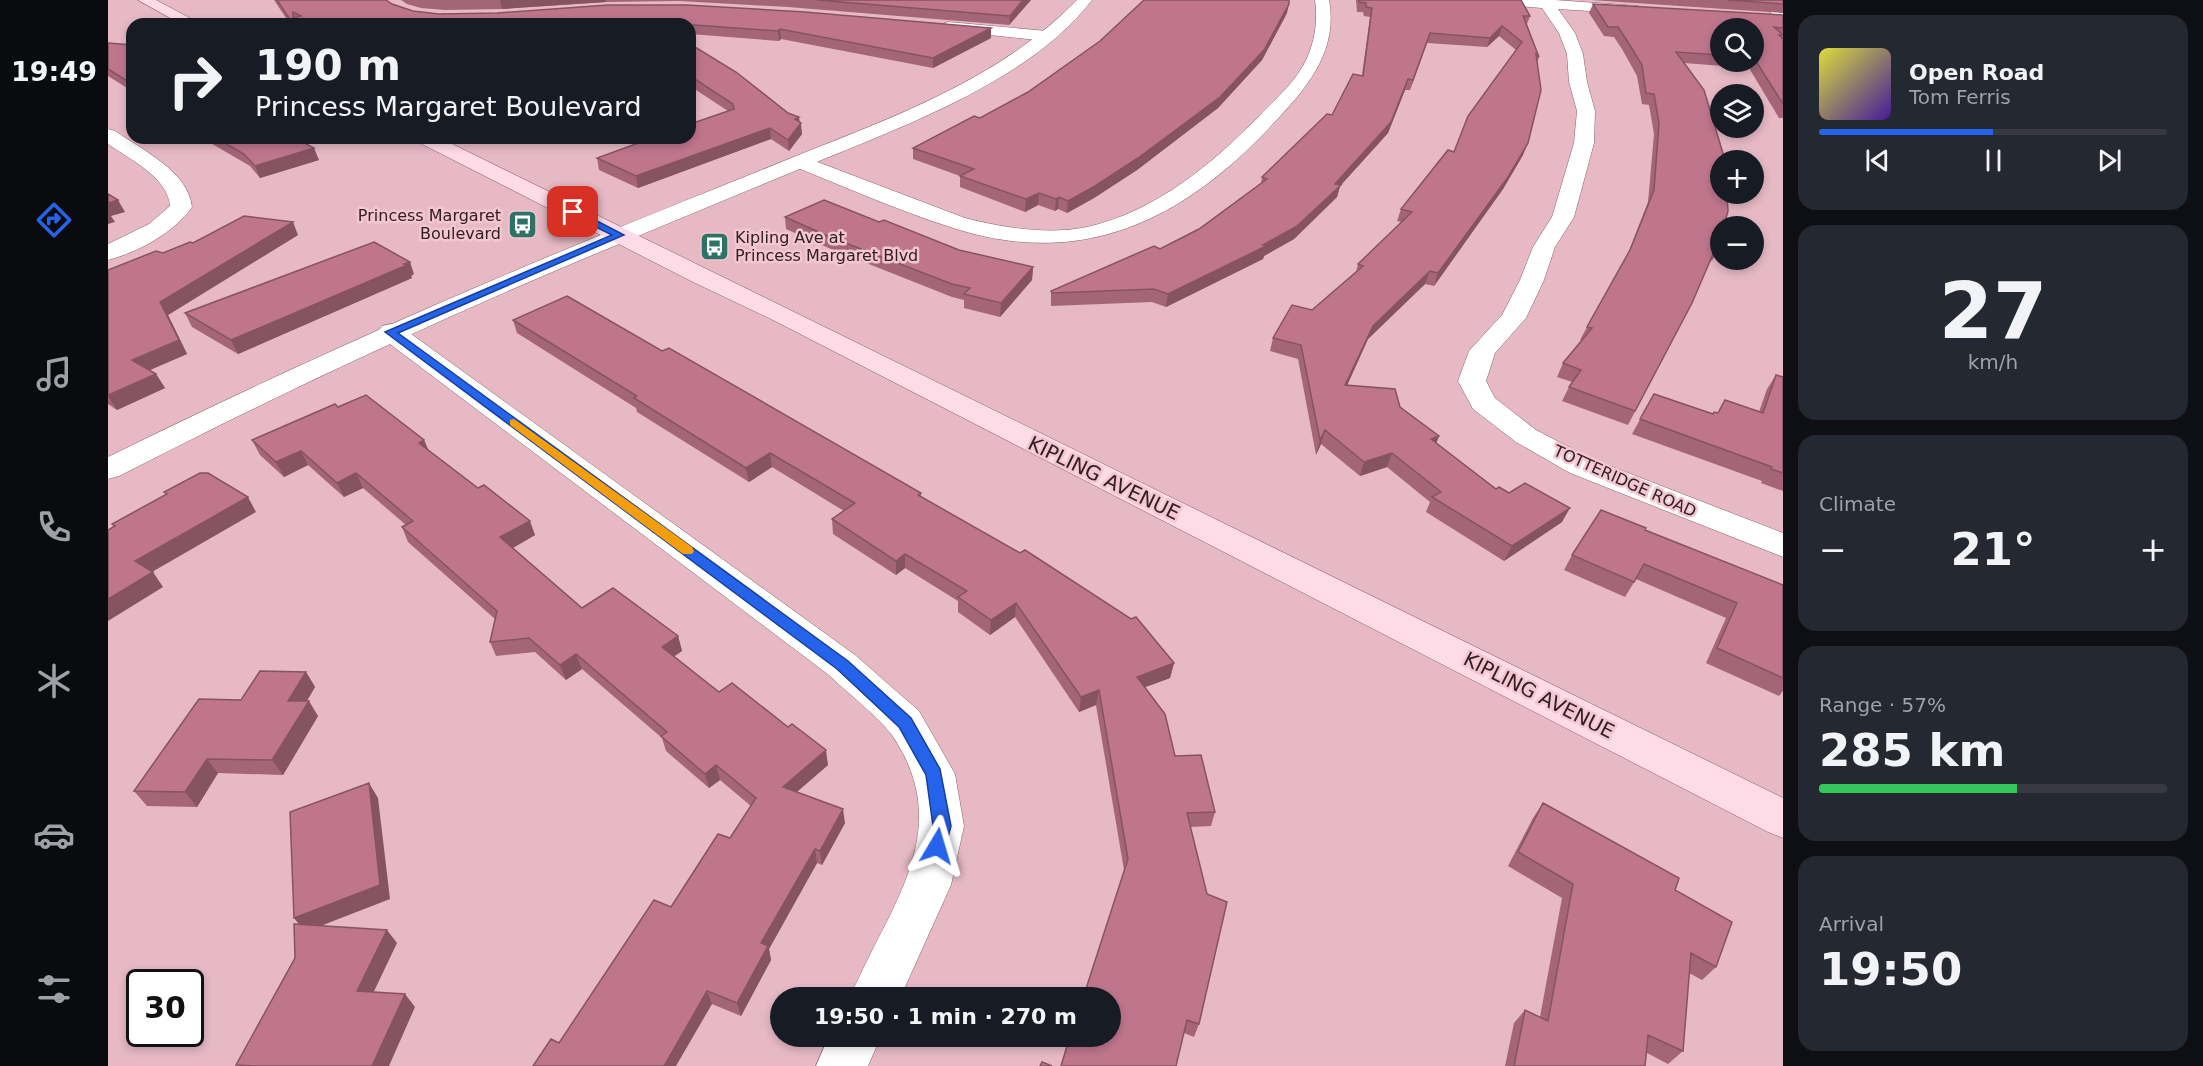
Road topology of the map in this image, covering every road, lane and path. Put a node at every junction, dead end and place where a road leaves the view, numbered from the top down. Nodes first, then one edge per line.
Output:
1 (145, 0) edge
2 (1085, 0) edge
3 (1322, 0) edge
4 (1492, 0) edge
5 (1765, 0) edge
6 (1547, 4) junction
7 (1654, 11) edge
8 (181, 18) edge
9 (1764, 18) edge
10 (1783, 18) edge
11 (930, 25) edge
12 (1047, 36) junction
13 (108, 135) edge
14 (436, 144) edge
15 (801, 162) junction
16 (620, 235) junction
17 (108, 253) edge
18 (391, 332) junction
19 (108, 469) edge
20 (1783, 546) edge
21 (1783, 819) edge
22 (879, 987) edge
23 (851, 1047) edge
24 (842, 1066) edge

1 - 8 main road
2 - 12 street
3 - 15 street
4 - 6 street
5 - 10 street
6 - 7 street
6 - 20 street, TOTTERIDGE ROAD
9 - 10 street
11 - 12 street
12 - 15 street
13 - 17 street
14 - 16 main road, KIPLING AVENUE
15 - 16 street
16 - 18 street
16 - 21 main road, KIPLING AVENUE
18 - 19 street
18 - 22 street
23 - 24 street

